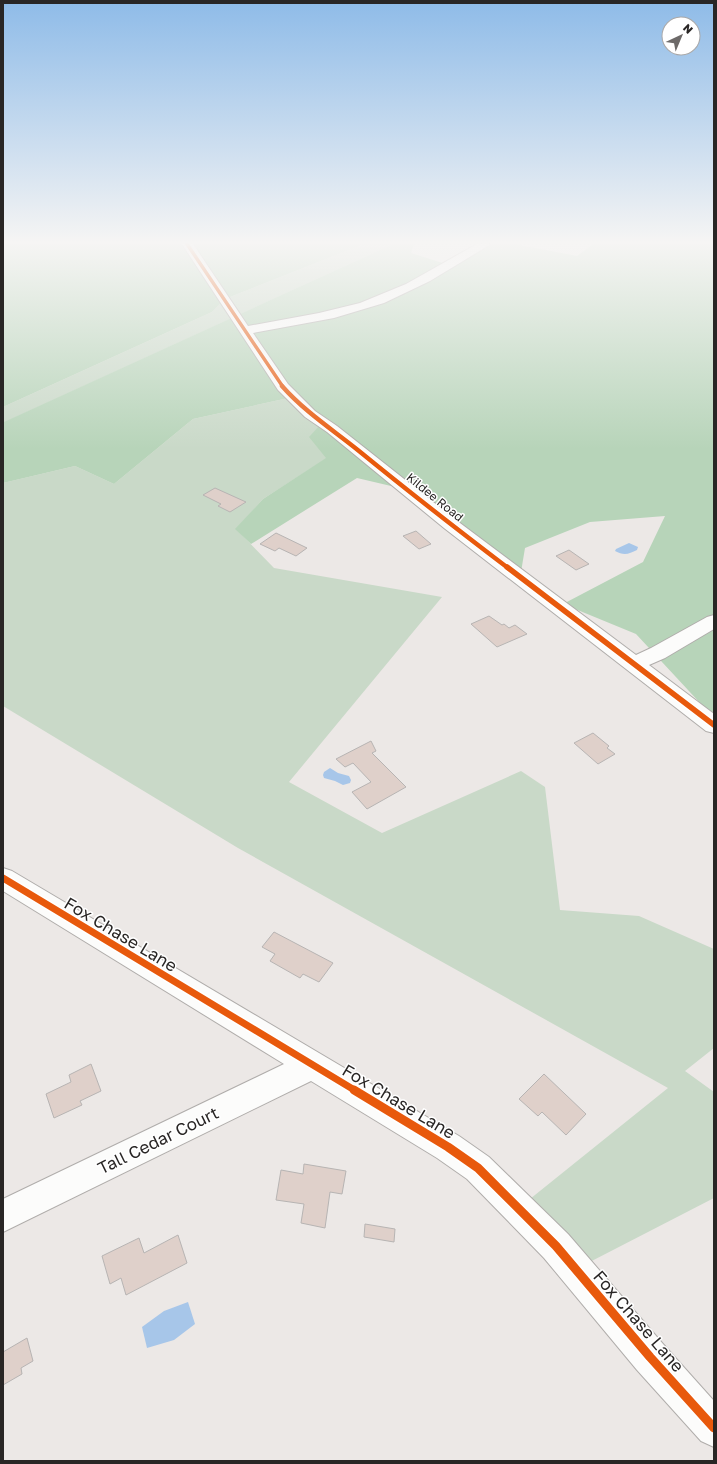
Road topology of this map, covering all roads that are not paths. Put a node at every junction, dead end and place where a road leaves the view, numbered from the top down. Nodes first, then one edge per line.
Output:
1 (232, 312) edge
2 (338, 312) edge
3 (245, 330) junction
4 (714, 621) edge
5 (633, 664) junction
6 (714, 725) edge
7 (3, 878) edge
8 (313, 1065) junction
9 (3, 1216) edge
10 (714, 1428) edge

1 - 3 street, Kildee Road
2 - 3 street
3 - 5 street, Kildee Road
4 - 5 street
5 - 6 street, Kildee Road
7 - 8 street, Fox Chase Lane
8 - 9 street, Tall Cedar Court
8 - 10 street, Fox Chase Lane

